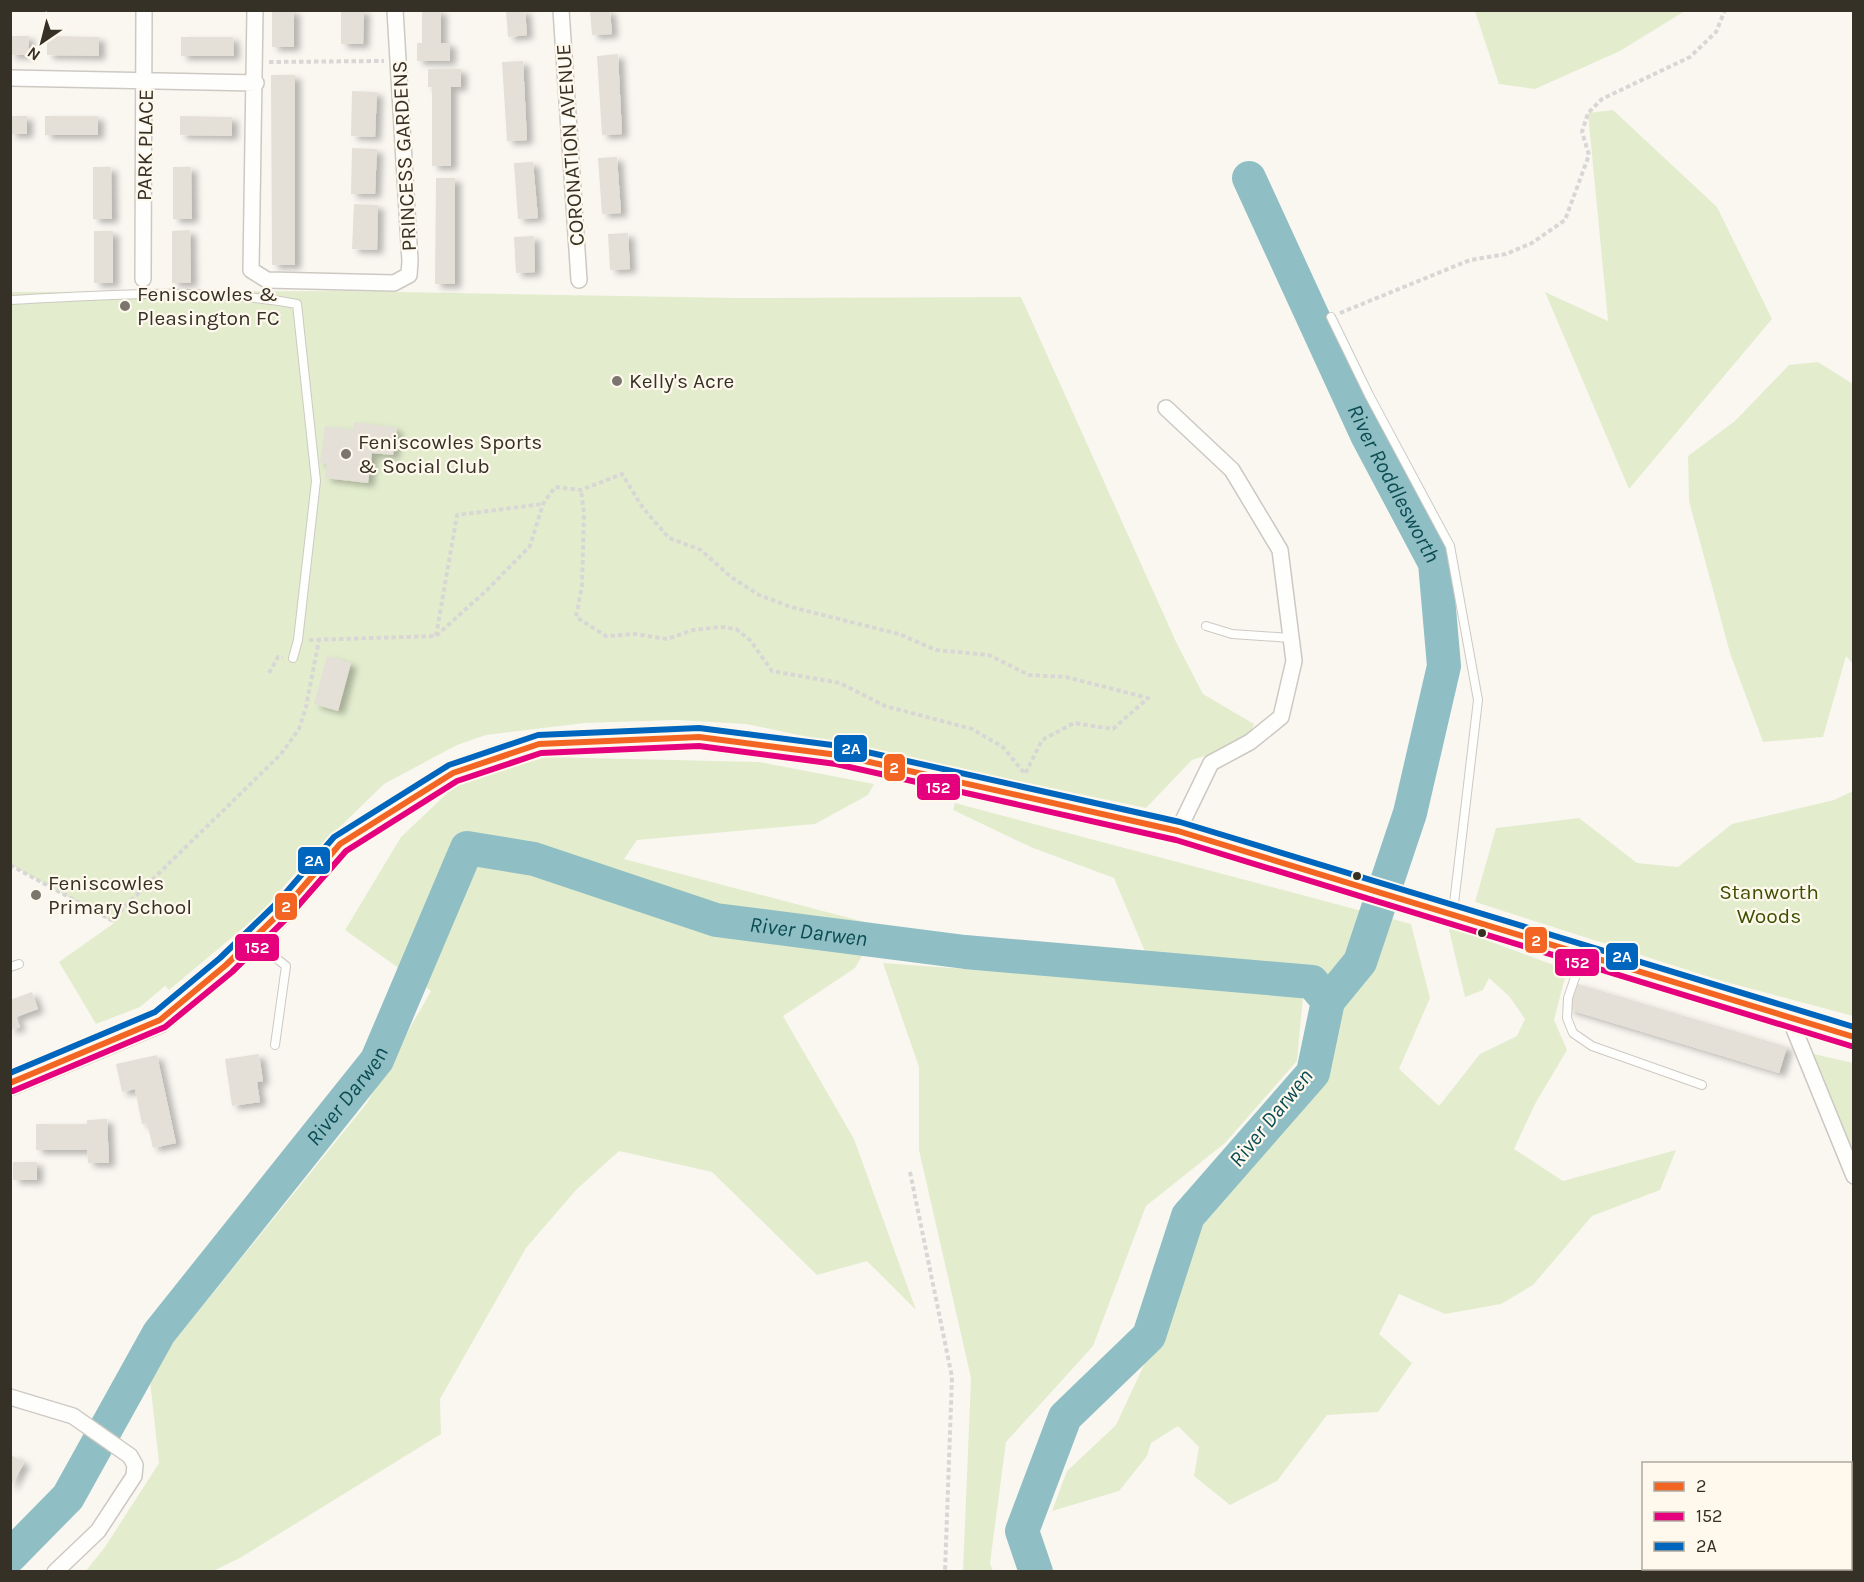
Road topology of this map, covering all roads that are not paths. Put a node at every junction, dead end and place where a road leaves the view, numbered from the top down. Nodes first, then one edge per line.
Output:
1 (144, 10) edge
2 (255, 10) edge
3 (395, 10) edge
4 (561, 10) edge
5 (10, 78) edge
6 (146, 81) junction
7 (256, 83) junction
8 (143, 279) dead end
9 (579, 280) dead end
10 (10, 300) edge
11 (1331, 317) road end
12 (1166, 408) dead end
13 (1206, 626) dead end
14 (1293, 638) junction
15 (293, 658) dead end
16 (1178, 831) junction
17 (1453, 913) junction
18 (252, 939) junction
19 (1583, 953) junction
20 (19, 964) dead end
21 (10, 967) edge
22 (1790, 1019) junction
23 (1854, 1036) edge
24 (275, 1045) dead end
25 (10, 1083) edge
26 (1702, 1085) dead end
27 (1854, 1176) edge
28 (10, 1397) edge
29 (55, 1572) edge

1 - 6 street, PARK PLACE
2 - 7 street, PRINCESS GARDENS
3 - 7 street, PRINCESS GARDENS
4 - 9 street, CORONATION AVENUE
5 - 6 street
6 - 7 street
6 - 8 street, PARK PLACE
10 - 15 lane
11 - 17 lane
12 - 14 street
13 - 14 lane
14 - 16 street
16 - 17 main road
16 - 18 main road
17 - 19 main road
18 - 24 lane
18 - 25 main road
19 - 22 main road
19 - 26 lane
20 - 21 lane
22 - 23 main road
22 - 27 street
28 - 29 street

